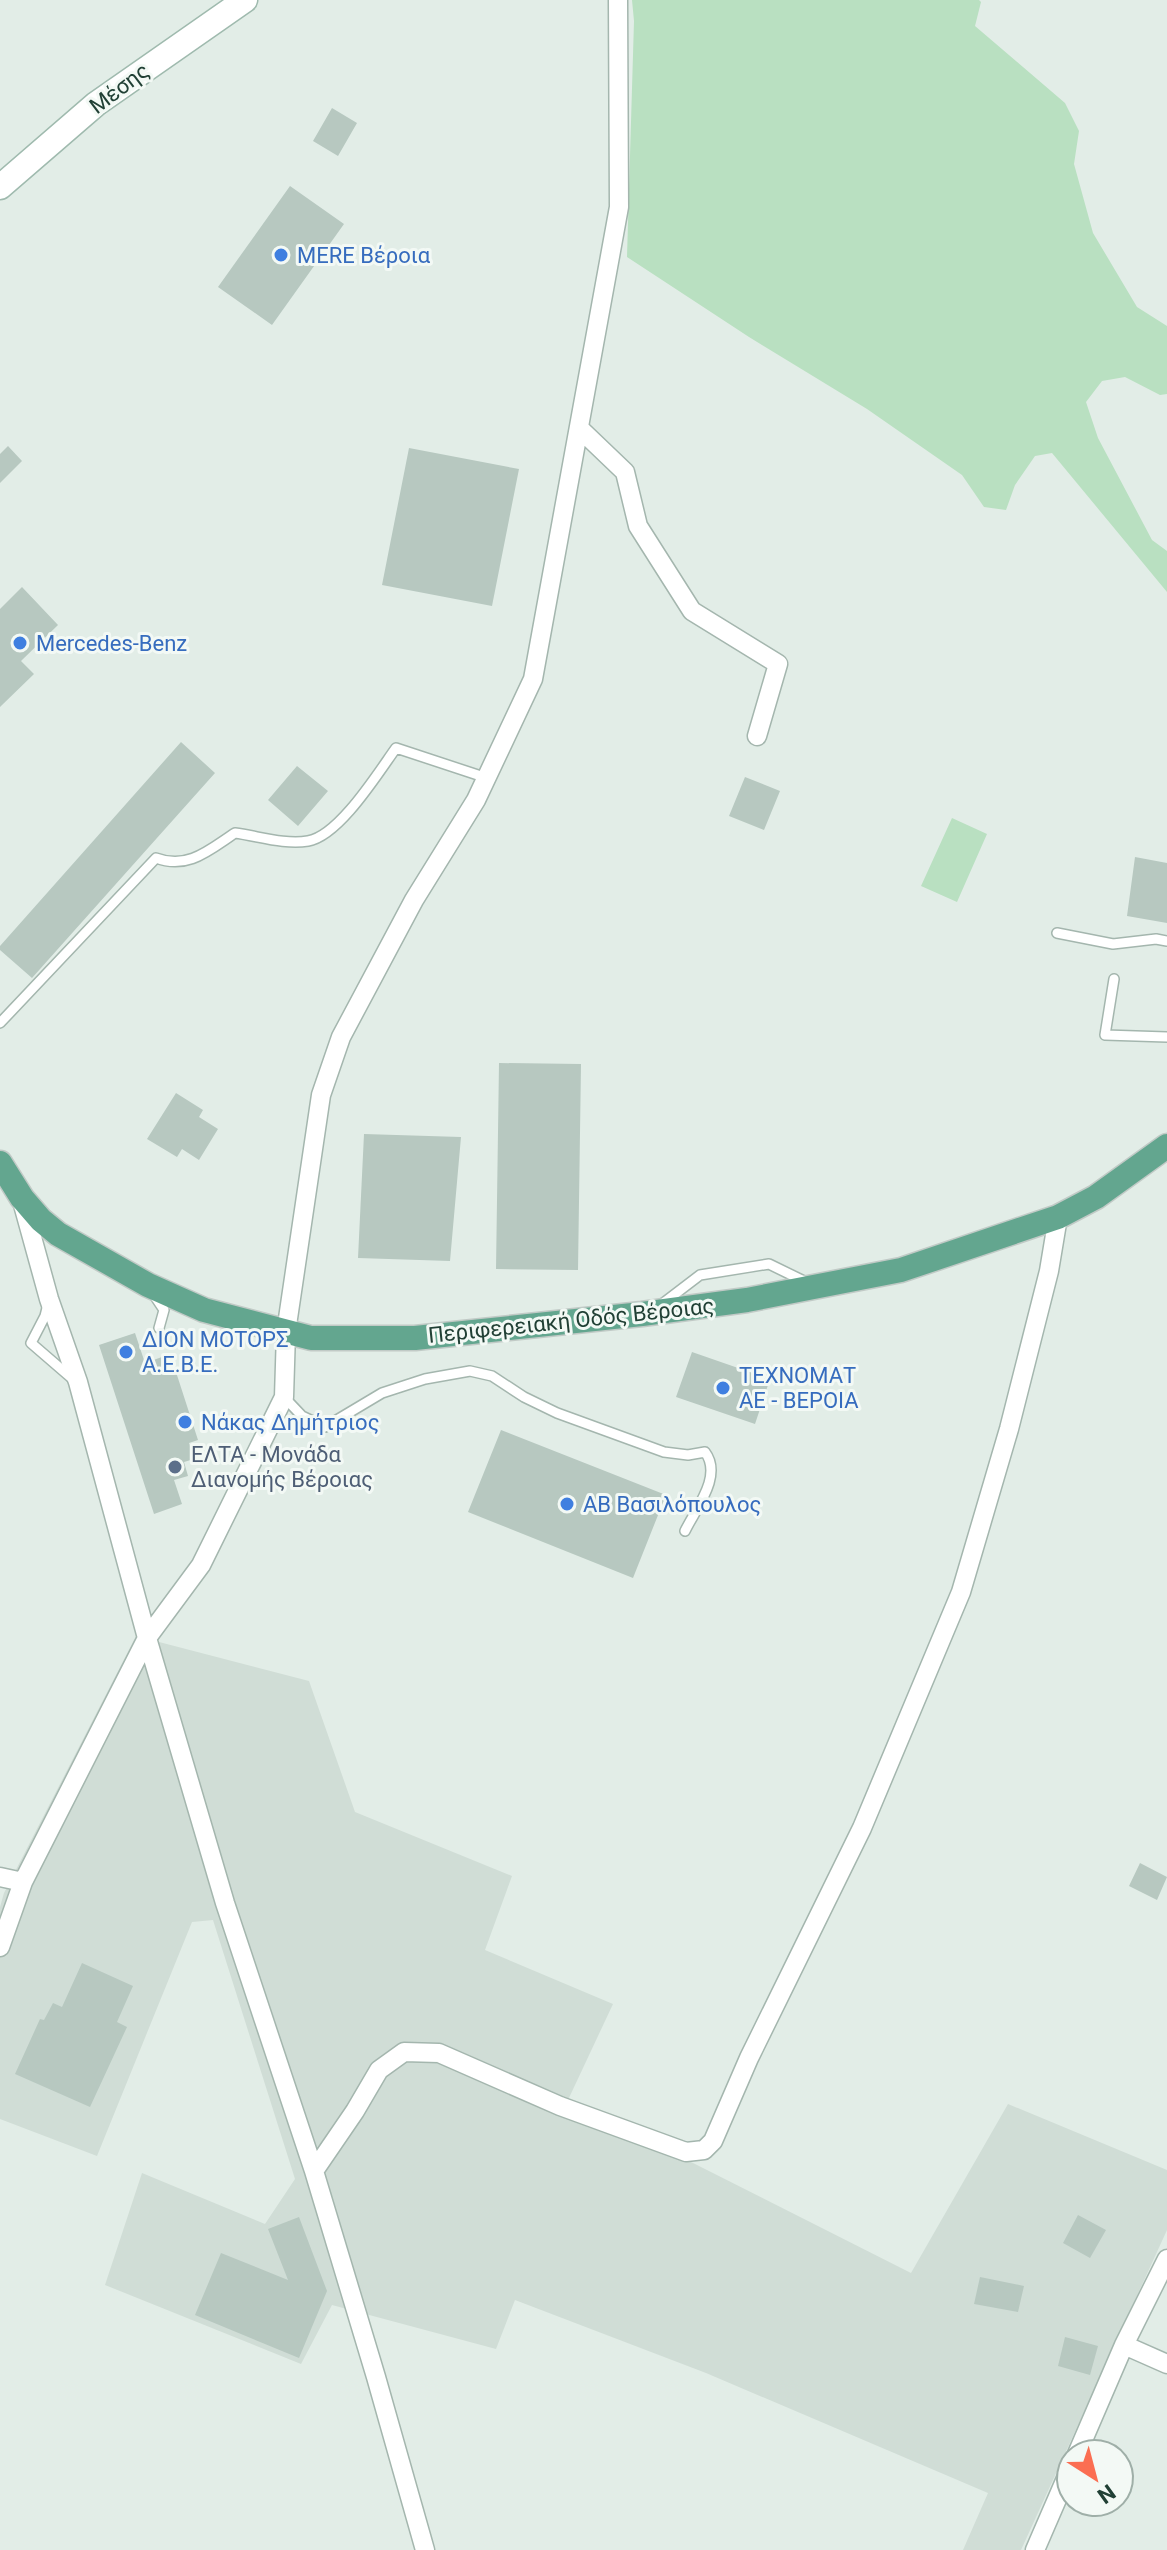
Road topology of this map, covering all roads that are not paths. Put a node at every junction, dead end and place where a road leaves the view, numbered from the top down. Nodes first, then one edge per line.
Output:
1 (245, 0) edge
2 (618, 0) edge
3 (0, 187) edge
4 (579, 428) junction
5 (757, 736) dead end
6 (487, 778) junction
7 (1057, 933) dead end
8 (1167, 941) edge
9 (1114, 979) dead end
10 (0, 1023) edge
11 (1167, 1037) edge
12 (1167, 1146) edge
13 (0, 1163) edge
14 (22, 1198) junction
15 (1058, 1217) junction
16 (148, 1285) junction
17 (49, 1299) junction
18 (159, 1328) dead end
19 (286, 1332) junction
20 (78, 1382) junction
21 (284, 1397) junction
22 (685, 1531) dead end
23 (147, 1638) junction
24 (0, 1877) edge
25 (23, 1882) junction
26 (0, 1947) edge
27 (314, 2171) junction
28 (1167, 2259) edge
29 (1124, 2345) junction
30 (1167, 2364) edge
31 (1084, 2438) edge
32 (1055, 2504) edge
33 (425, 2550) edge
34 (1035, 2550) edge

1 - 3 street, Μέσης
2 - 4 street
4 - 5 street
4 - 6 street
6 - 10 lane
6 - 19 street
7 - 8 lane
9 - 11 lane
12 - 15 main road, Περιφερειακή Οδός Βέροιας
13 - 14 main road, Περιφερειακή Οδός Βέροιας
14 - 16 main road, Περιφερειακή Οδός Βέροιας
14 - 17 street
15 - 19 main road, Περιφερειακή Οδός Βέροιας
15 - 27 street
16 - 18 lane
16 - 19 main road, Περιφερειακή Οδός Βέροιας
17 - 20 street
17 - 20 lane
19 - 21 street
20 - 23 street
21 - 22 lane
21 - 23 street
23 - 25 street
23 - 27 street
24 - 25 street
25 - 26 street
27 - 33 street
28 - 29 street
29 - 30 street
29 - 31 street
32 - 34 street

